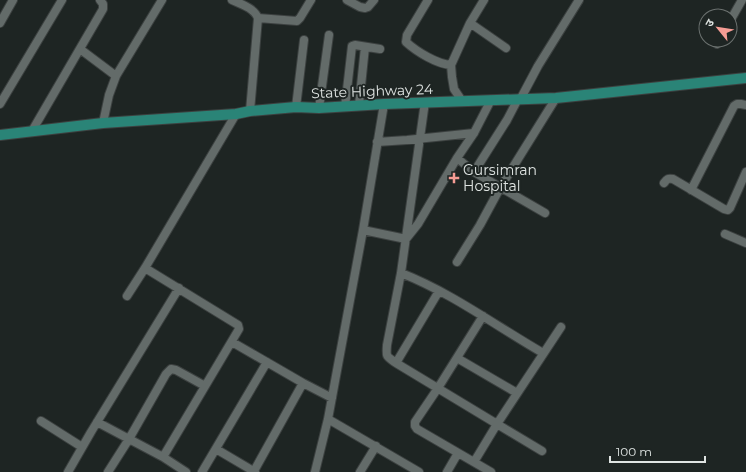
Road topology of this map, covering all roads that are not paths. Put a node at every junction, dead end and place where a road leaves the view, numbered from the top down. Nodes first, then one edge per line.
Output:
1 (13, 0) edge
2 (62, 0) edge
3 (100, 0) edge
4 (162, 0) edge
5 (232, 0) edge
6 (311, 0) edge
7 (347, 0) edge
8 (374, 0) edge
9 (428, 0) edge
10 (484, 0) edge
11 (579, 0) edge
12 (258, 18) junction
13 (0, 24) edge
14 (470, 24) junction
15 (329, 35) dead end
16 (304, 40) dead end
17 (365, 47) junction
18 (506, 48) dead end
19 (80, 49) junction
20 (380, 49) dead end
21 (451, 65) junction
22 (116, 76) junction
23 (746, 78) edge
24 (520, 98) junction
25 (556, 98) junction
26 (491, 100) junction
27 (462, 101) junction
28 (425, 102) junction
29 (0, 104) edge
30 (384, 104) junction
31 (746, 105) edge
32 (358, 106) junction
33 (296, 107) junction
34 (345, 107) junction
35 (319, 108) junction
36 (250, 111) junction
37 (236, 114) junction
38 (103, 123) junction
39 (32, 131) junction
40 (474, 133) junction
41 (0, 135) edge
42 (420, 138) junction
43 (377, 142) junction
44 (457, 158) junction
45 (474, 172) junction
46 (746, 172) edge
47 (664, 183) dead end
48 (500, 188) junction
49 (691, 190) junction
50 (545, 213) dead end
51 (363, 230) junction
52 (725, 234) dead end
53 (406, 239) junction
54 (746, 242) edge
55 (457, 262) dead end
56 (145, 268) junction
57 (401, 273) junction
58 (179, 288) junction
59 (439, 291) junction
60 (127, 296) dead end
61 (483, 316) junction
62 (561, 327) dead end
63 (232, 342) junction
64 (543, 353) junction
65 (457, 358) junction
66 (267, 362) junction
67 (396, 363) junction
68 (303, 383) junction
69 (205, 386) junction
70 (438, 388) junction
71 (517, 394) junction
72 (332, 398) junction
73 (328, 419) junction
74 (41, 421) dead end
75 (97, 422) junction
76 (497, 424) junction
77 (129, 439) junction
78 (376, 446) junction
79 (82, 447) junction
80 (216, 449) junction
81 (542, 451) dead end
82 (458, 454) junction
83 (163, 457) junction
84 (474, 462) junction
85 (68, 472) edge
86 (108, 472) edge
87 (186, 472) edge
88 (202, 472) edge
89 (255, 472) edge
90 (315, 472) edge
91 (360, 472) edge
92 (419, 472) edge
93 (447, 472) edge
94 (490, 472) edge

1 - 13 street
2 - 29 street
3 - 19 street
4 - 22 street
5 - 12 street
6 - 12 street
7 - 8 street
9 - 21 street
10 - 14 street
11 - 24 street
12 - 36 street
14 - 18 street
14 - 21 street
15 - 35 street
16 - 33 street
17 - 20 street
17 - 32 street
17 - 34 street
19 - 22 street
19 - 39 street
21 - 27 street
22 - 38 street
23 - 25 main road, State Highway 24
24 - 25 main road, State Highway 24
24 - 26 main road, State Highway 24
24 - 45 street
25 - 48 street
26 - 27 main road, State Highway 24
26 - 40 street
27 - 28 main road, State Highway 24
28 - 30 main road, State Highway 24
28 - 42 street
30 - 32 main road, State Highway 24
30 - 43 street
31 - 49 street
32 - 34 main road, State Highway 24
33 - 35 main road, State Highway 24
33 - 36 main road, State Highway 24
34 - 35 main road, State Highway 24
36 - 37 main road, State Highway 24
37 - 38 main road, State Highway 24
37 - 56 street
38 - 39 main road, State Highway 24
39 - 41 main road, State Highway 24
40 - 42 street
40 - 44 street
42 - 43 street
42 - 53 street
43 - 51 street
44 - 45 street
44 - 53 street
45 - 48 street
46 - 49 street
47 - 49 street
48 - 50 street
48 - 55 street
51 - 53 street
51 - 72 street
52 - 54 street
53 - 57 street
56 - 58 street
56 - 60 street
57 - 59 street
57 - 67 street
58 - 63 street
58 - 75 street
59 - 61 street
59 - 67 street
61 - 64 street
61 - 65 street
62 - 64 street
63 - 66 street
63 - 69 street
64 - 71 street
65 - 70 street
65 - 71 street
66 - 68 street
66 - 80 street
67 - 70 street
68 - 72 street
68 - 89 street
69 - 77 street
69 - 83 street
70 - 76 street
70 - 82 street
71 - 76 street
72 - 73 street
73 - 78 street
73 - 90 street
74 - 79 street
75 - 77 street
75 - 79 street
76 - 81 street
76 - 84 street
77 - 83 street
77 - 86 street
78 - 91 street
78 - 92 street
79 - 85 street
80 - 88 street
80 - 89 street
82 - 84 street
82 - 93 street
83 - 87 street
84 - 94 street

